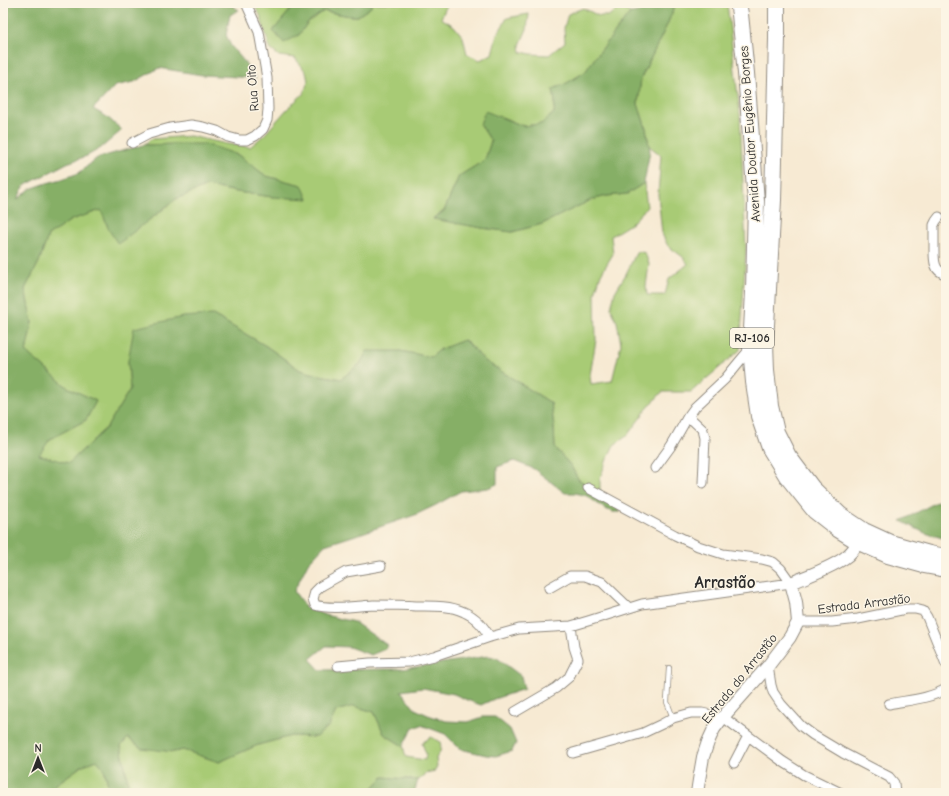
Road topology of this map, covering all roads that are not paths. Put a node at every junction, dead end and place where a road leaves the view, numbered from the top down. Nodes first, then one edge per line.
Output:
1 (246, 3) edge
2 (738, 3) edge
3 (777, 3) edge
4 (132, 143) dead end
5 (939, 217) dead end
6 (946, 274) edge
7 (751, 348) junction
8 (688, 416) junction
9 (655, 468) dead end
10 (703, 483) dead end
11 (588, 488) dead end
12 (859, 542) junction
13 (946, 557) edge
14 (381, 566) dead end
15 (946, 569) edge
16 (791, 583) junction
17 (549, 588) dead end
18 (629, 608) junction
19 (798, 622) junction
20 (571, 626) junction
21 (490, 637) junction
22 (946, 664) edge
23 (338, 666) dead end
24 (768, 666) junction
25 (669, 668) dead end
26 (946, 688) edge
27 (889, 704) dead end
28 (515, 712) dead end
29 (673, 718) junction
30 (721, 718) junction
31 (748, 736) junction
32 (573, 753) dead end
33 (734, 763) dead end
34 (697, 793) edge
35 (841, 793) edge
36 (895, 793) edge

1 - 4 street, Rua Oito
2 - 7 highway, Avenida Doutor Eugênio Borges / RJ-106
3 - 13 highway, Avenida Doutor Eugênio Borges / RJ-106
5 - 6 street
7 - 8 street
7 - 12 highway, Avenida Doutor Eugênio Borges / RJ-106
8 - 9 street
8 - 10 street
11 - 16 street
12 - 15 highway, Avenida Doutor Eugênio Borges / RJ-106
12 - 16 street
14 - 21 street
16 - 18 street
16 - 19 street
17 - 18 street
18 - 20 street
19 - 22 street, Estrada Arrastão
19 - 24 street, Estrada do Arrastão
20 - 21 street
20 - 28 street
21 - 23 street
24 - 30 street, Estrada do Arrastão
24 - 36 street
25 - 29 lane
26 - 27 street
29 - 30 street
29 - 32 street
30 - 31 street
30 - 34 street, Estrada do Arrastão
31 - 33 street
31 - 35 street

